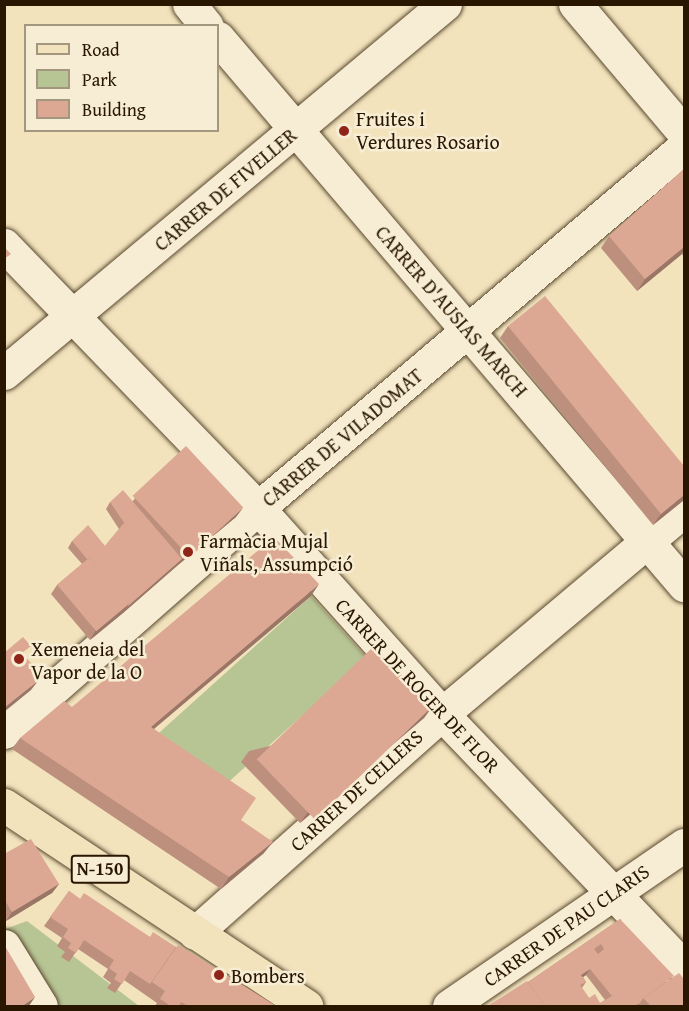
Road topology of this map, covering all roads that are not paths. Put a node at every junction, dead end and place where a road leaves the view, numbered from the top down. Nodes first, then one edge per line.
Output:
1 (189, 4) edge
2 (445, 4) edge
3 (575, 4) edge
4 (205, 24) edge
5 (219, 39) edge
6 (294, 130) junction
7 (684, 133) edge
8 (684, 147) edge
9 (4, 245) edge
10 (72, 317) junction
11 (469, 330) junction
12 (4, 373) edge
13 (258, 508) junction
14 (684, 510) edge
15 (647, 541) junction
16 (684, 585) edge
17 (442, 714) junction
18 (4, 732) edge
19 (4, 805) edge
20 (684, 845) edge
21 (615, 890) junction
22 (195, 933) junction
23 (4, 946) edge
24 (684, 967) edge
25 (41, 1006) edge
26 (306, 1006) edge
27 (449, 1006) edge

1 - 4 street
2 - 6 street, CARRER DE FIVELLER
3 - 7 street
5 - 6 street, CARRER D'AUSIAS MARCH
6 - 10 street, CARRER DE FIVELLER
6 - 11 street, CARRER D'AUSIAS MARCH
8 - 11 street, CARRER DE VILADOMAT
9 - 10 street, CARRER DE ROGER DE FLOR
10 - 12 street, CARRER DE FIVELLER
10 - 13 street, CARRER DE ROGER DE FLOR
11 - 13 street, CARRER DE VILADOMAT
11 - 15 street, CARRER D'AUSIAS MARCH
13 - 17 street, CARRER DE ROGER DE FLOR
13 - 18 street, CARRER DE VILADOMAT
14 - 15 street, CARRER DE CELLERS
15 - 16 street, CARRER D'AUSIAS MARCH
15 - 17 street, CARRER DE CELLERS
17 - 21 street, CARRER DE ROGER DE FLOR
17 - 22 street, CARRER DE CELLERS
19 - 22 main road, N-150
20 - 21 street, CARRER DE PAU CLARIS
21 - 24 street, CARRER DE ROGER DE FLOR
21 - 27 street, CARRER DE PAU CLARIS
22 - 26 main road, N-150
23 - 25 street

